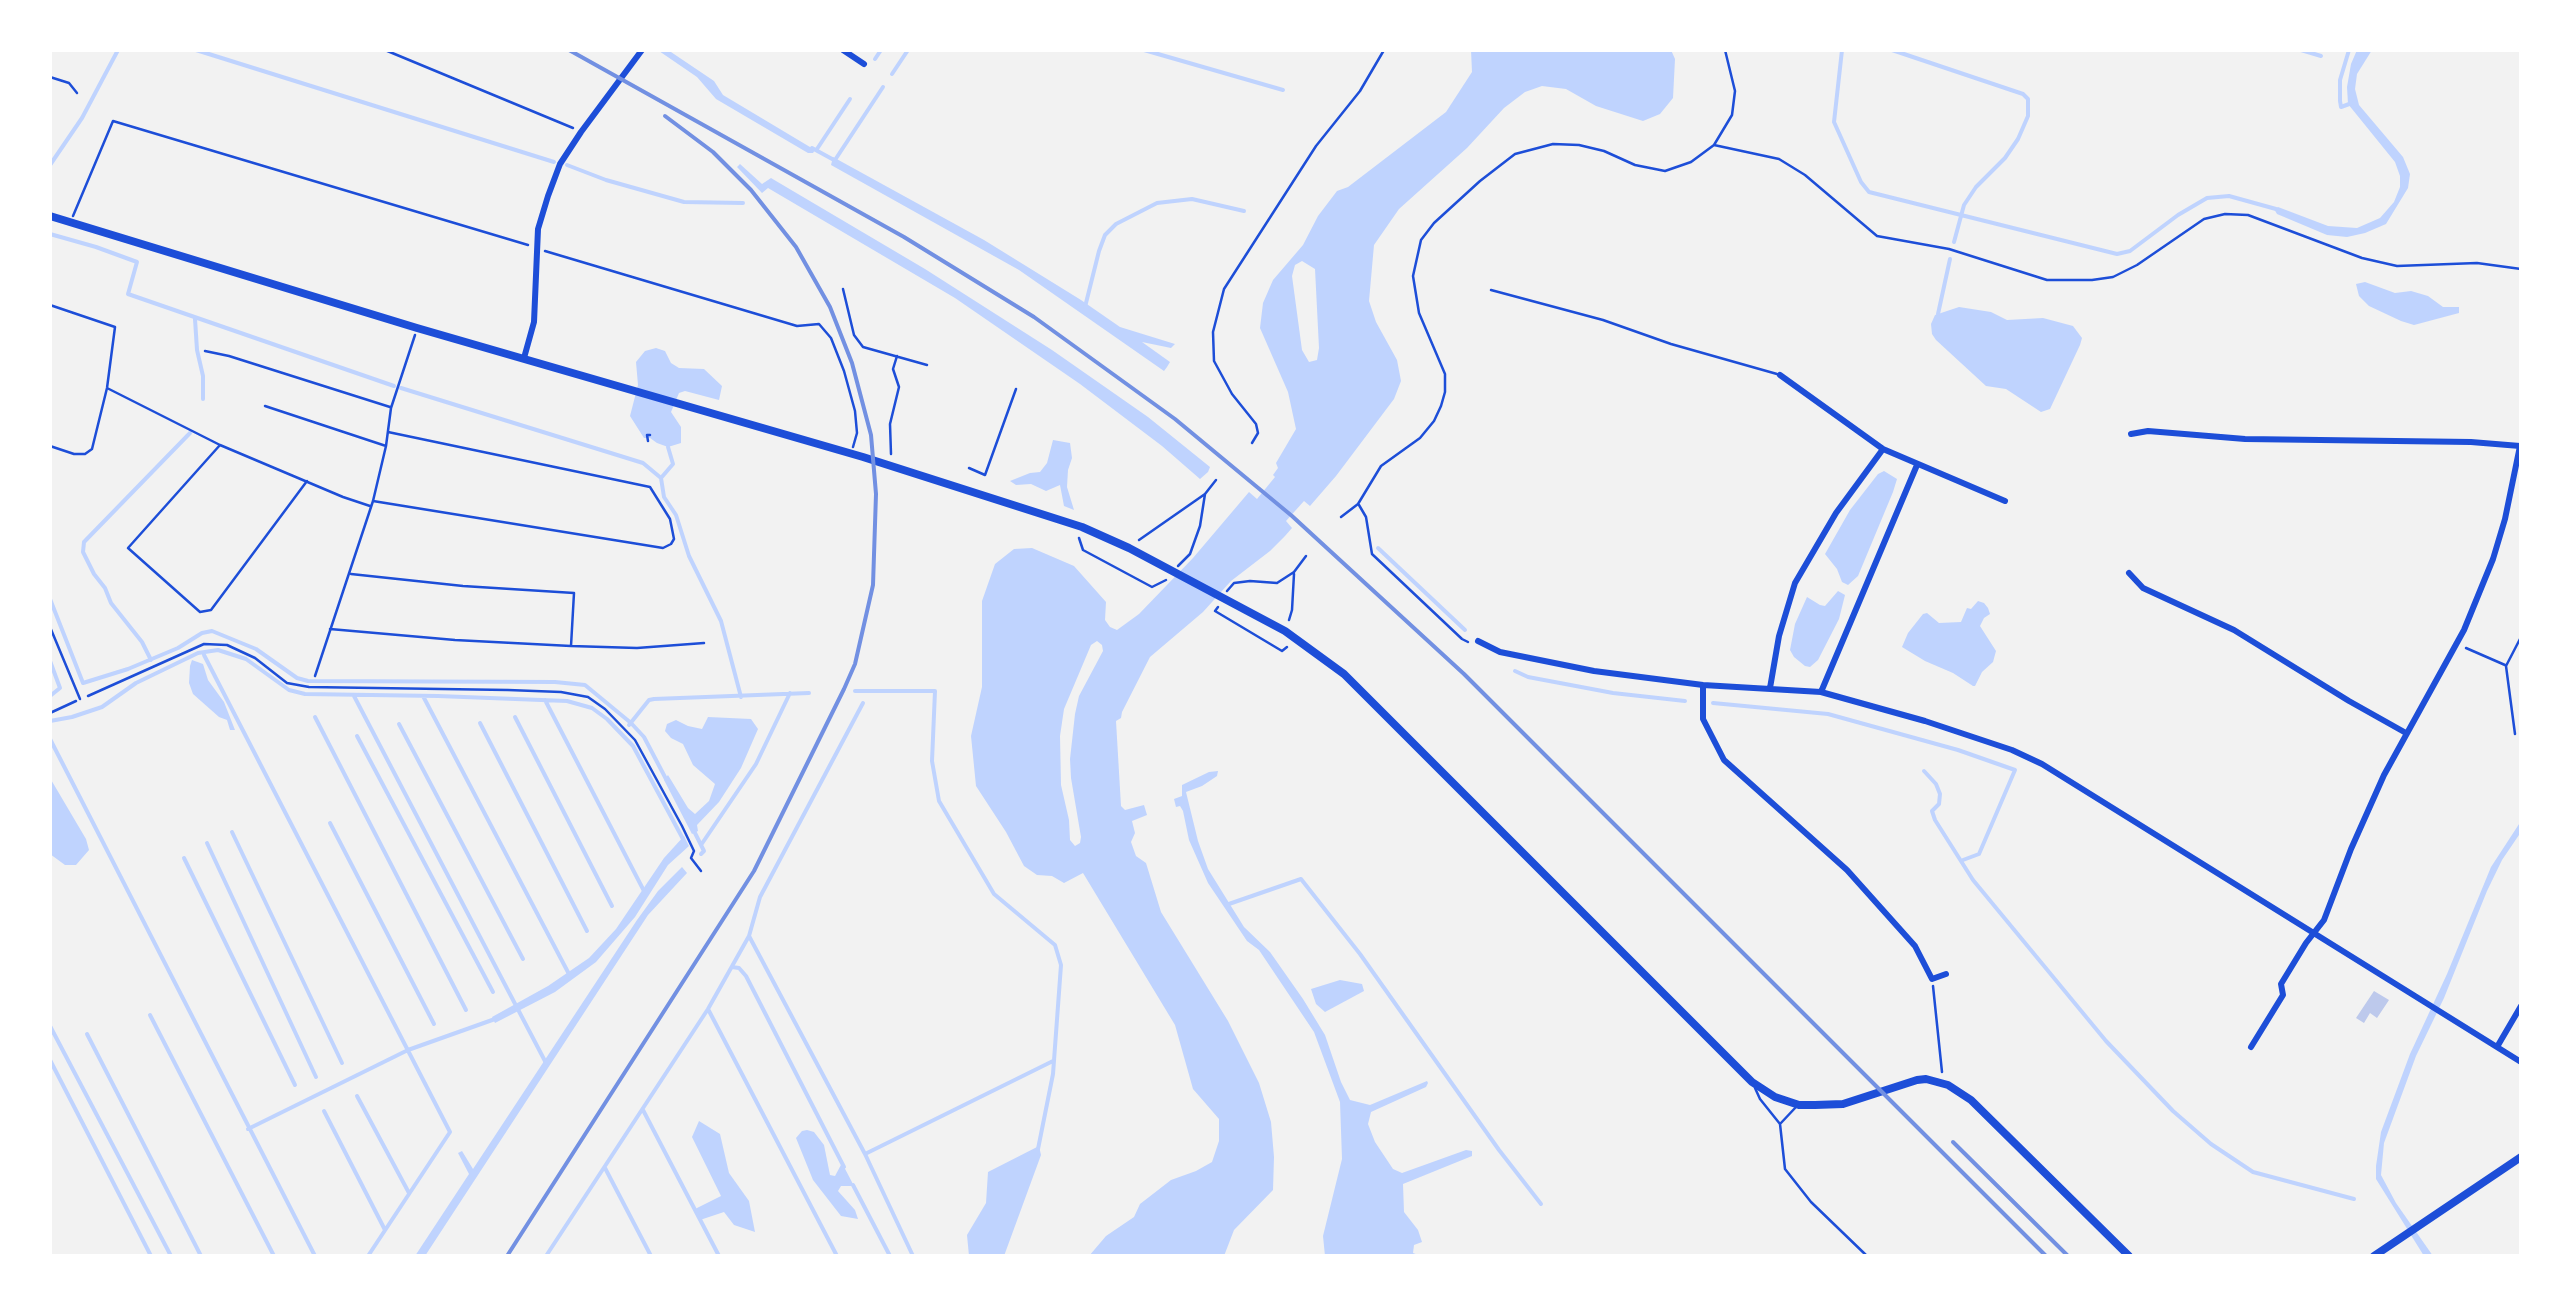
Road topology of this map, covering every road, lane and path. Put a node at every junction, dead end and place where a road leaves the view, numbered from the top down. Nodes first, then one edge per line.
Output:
1 (385, 50) edge
2 (642, 50) edge
3 (843, 50) edge
4 (1384, 50) edge
5 (1725, 50) edge
6 (864, 64) dead end
7 (50, 76) edge
8 (76, 93) dead end
9 (580, 132) junction
10 (1714, 145) junction
11 (50, 216) edge
12 (70, 222) junction
13 (536, 248) junction
14 (2521, 269) edge
15 (842, 290) dead end
16 (1491, 290) dead end
17 (50, 305) edge
18 (417, 328) junction
19 (204, 351) dead end
20 (896, 356) junction
21 (524, 358) junction
22 (928, 365) dead end
23 (1780, 374) joint
24 (107, 388) junction
25 (1016, 389) dead end
26 (265, 406) dead end
27 (391, 408) junction
28 (388, 432) junction
29 (2130, 434) dead end
30 (650, 435) dead end
31 (648, 441) dead end
32 (1252, 443) dead end
33 (220, 444) junction
34 (50, 446) edge
35 (386, 446) junction
36 (2520, 447) edge
37 (1883, 448) junction
38 (851, 453) junction
39 (1917, 465) junction
40 (890, 466) junction
41 (969, 468) dead end
42 (1216, 480) dead end
43 (306, 481) junction
44 (1206, 494) junction
45 (2005, 501) dead end
46 (372, 504) junction
47 (1358, 504) junction
48 (1341, 518) dead end
49 (1082, 527) junction
50 (1139, 540) dead end
51 (1190, 554) dead end
52 (1306, 556) dead end
53 (1294, 572) junction
54 (2129, 573) dead end
55 (349, 574) junction
56 (1164, 582) dead end
57 (1230, 586) dead end
58 (1215, 611) dead end
59 (50, 627) edge
60 (330, 628) junction
61 (1286, 631) junction
62 (2521, 637) edge
63 (1478, 641) joint
64 (704, 643) dead end
65 (2456, 643) junction
66 (572, 646) junction
67 (1287, 647) dead end
68 (2506, 666) junction
69 (315, 676) dead end
70 (1702, 685) junction
71 (1770, 688) junction
72 (1821, 692) junction
73 (80, 699) junction
74 (50, 713) edge
75 (2406, 732) junction
76 (2516, 734) dead end
77 (701, 871) dead end
78 (2314, 933) junction
79 (1946, 974) dead end
80 (1932, 979) junction
81 (2521, 1006) edge
82 (2250, 1047) dead end
83 (2497, 1047) junction
84 (2521, 1062) edge
85 (1942, 1064) dead end
86 (1752, 1082) junction
87 (1798, 1105) junction
88 (1780, 1124) junction
89 (2521, 1157) edge
90 (1867, 1256) edge
91 (2128, 1256) edge
92 (2374, 1256) edge

1 - 9 path
2 - 9 street
3 - 6 street
4 - 32 path
5 - 10 path
7 - 8 path
9 - 13 street
10 - 14 path
10 - 47 path
11 - 12 street
12 - 13 path
12 - 18 street
13 - 21 street
13 - 38 path
15 - 20 path
16 - 23 lane
17 - 24 path
18 - 21 street
18 - 27 path
19 - 27 path
20 - 22 path
20 - 40 path
21 - 38 street
23 - 37 street
24 - 33 path
24 - 34 path
25 - 41 path
26 - 35 path
27 - 28 path
28 - 35 path
28 - 46 path
29 - 36 street
30 - 31 path
33 - 43 path
33 - 43 path
35 - 46 path
36 - 65 street
37 - 39 street
37 - 71 street
38 - 40 street
39 - 45 street
39 - 72 street
40 - 49 street
42 - 44 path
43 - 46 path
44 - 50 path
44 - 51 path
46 - 55 path
47 - 48 path
47 - 63 path
49 - 56 path
49 - 61 street
52 - 53 path
53 - 57 path
53 - 61 path
54 - 75 street
55 - 60 path
55 - 66 path
58 - 67 path
59 - 73 lane
60 - 66 path
60 - 69 path
61 - 86 street
62 - 68 path
63 - 70 street
64 - 66 path
65 - 68 path
65 - 75 street
68 - 76 path
70 - 71 street
70 - 80 street
71 - 72 street
72 - 78 street
73 - 74 path
73 - 77 path
75 - 78 street
78 - 82 street
78 - 83 street
79 - 80 street
80 - 85 path
81 - 83 street
83 - 84 street
86 - 87 street
86 - 88 lane
87 - 88 lane
87 - 91 street
88 - 90 lane
89 - 92 street

